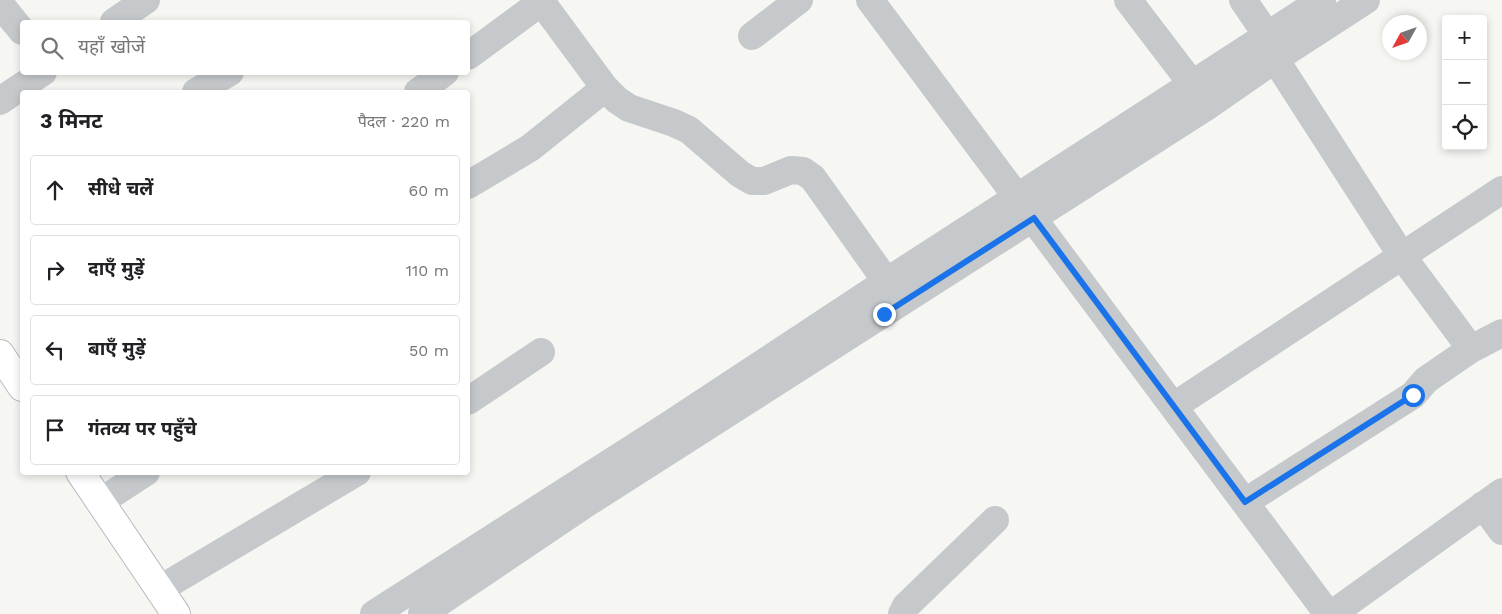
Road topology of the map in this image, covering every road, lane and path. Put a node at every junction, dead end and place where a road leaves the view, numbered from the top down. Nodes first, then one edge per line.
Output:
1 (800, 0) edge
2 (870, 0) edge
3 (1128, 0) edge
4 (1242, 0) edge
5 (1322, 0) edge
6 (1366, 0) edge
7 (542, 1) edge
8 (0, 4) edge
9 (146, 9) edge
10 (119, 20) edge
11 (20, 29) edge
12 (752, 36) dead end
13 (1271, 47) junction
14 (470, 55) edge
15 (38, 75) edge
16 (222, 75) edge
17 (441, 75) edge
18 (1192, 84) junction
19 (194, 85) edge
20 (605, 88) junction
21 (421, 90) edge
22 (0, 100) edge
23 (470, 185) edge
24 (1502, 190) edge
25 (1026, 208) junction
26 (1402, 256) junction
27 (893, 292) junction
28 (1502, 333) edge
29 (1471, 349) junction
30 (541, 352) dead end
31 (0, 354) edge
32 (20, 384) edge
33 (470, 400) edge
34 (1174, 406) junction
35 (82, 475) edge
36 (141, 475) edge
37 (352, 475) edge
38 (1493, 498) edge
39 (100, 502) junction
40 (1245, 502) junction
41 (994, 520) dead end
42 (1502, 531) edge
43 (160, 590) junction
44 (176, 614) edge
45 (374, 614) edge
46 (422, 614) edge
47 (902, 614) edge
48 (1330, 614) edge

1 - 12 street
2 - 25 street
3 - 18 street
4 - 13 street
5 - 13 street
6 - 13 street
7 - 14 street
7 - 20 street
8 - 11 street
9 - 10 street
13 - 18 street
13 - 25 street
13 - 26 street
15 - 22 street
16 - 19 street
17 - 21 street
18 - 25 street
20 - 23 street
20 - 27 street
24 - 26 street
25 - 27 street
25 - 34 street
26 - 29 street
26 - 34 street
27 - 45 street
27 - 46 street
28 - 29 street
29 - 40 street
30 - 33 street
31 - 32 main road
34 - 40 street
35 - 39 main road
36 - 39 street
37 - 43 street
38 - 42 street
38 - 48 street
39 - 43 main road
40 - 48 street
41 - 47 street
43 - 44 main road

